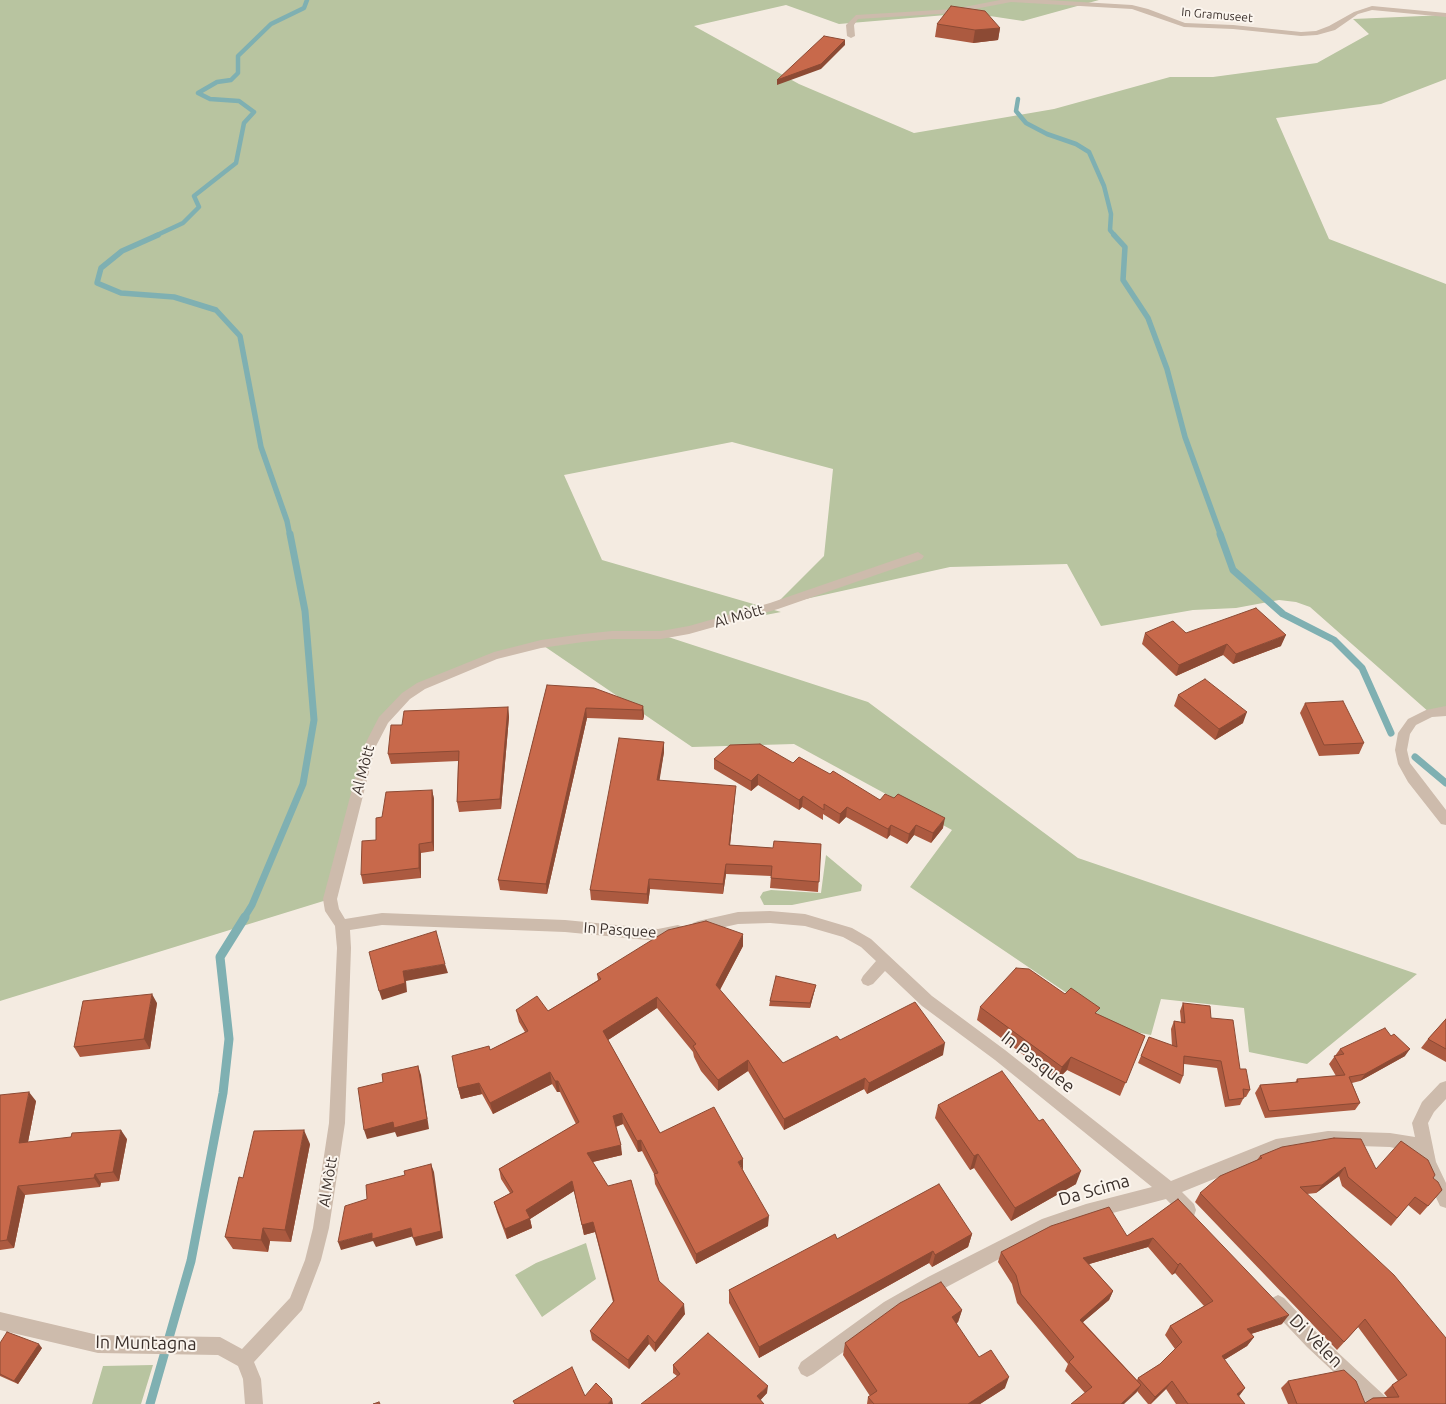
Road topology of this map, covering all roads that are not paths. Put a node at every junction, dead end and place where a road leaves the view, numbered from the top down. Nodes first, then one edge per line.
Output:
1 (1446, 15) edge
2 (851, 36) dead end
3 (918, 556) dead end
4 (1446, 711) edge
5 (1446, 820) edge
6 (342, 925) junction
7 (885, 961) junction
8 (868, 980) dead end
9 (1446, 1088) edge
10 (1423, 1146) junction
11 (1169, 1190) junction
12 (1446, 1200) edge
13 (1197, 1219) edge
14 (1265, 1291) edge
15 (0, 1322) edge
16 (244, 1360) junction
17 (807, 1368) dead end
18 (254, 1404) edge
19 (1381, 1404) edge

1 - 2 street, In Gramuseet
3 - 6 street, Al Mòtt
4 - 5 street
6 - 7 street, In Pasquee
6 - 16 street, Al Mòtt
7 - 8 street
7 - 11 street, In Pasquee
9 - 10 street
10 - 11 street, Da Scima
10 - 12 street
11 - 13 street
11 - 17 street, Da Scima
14 - 19 street, Di Vèlen
15 - 16 street, In Muntagna
16 - 18 street

